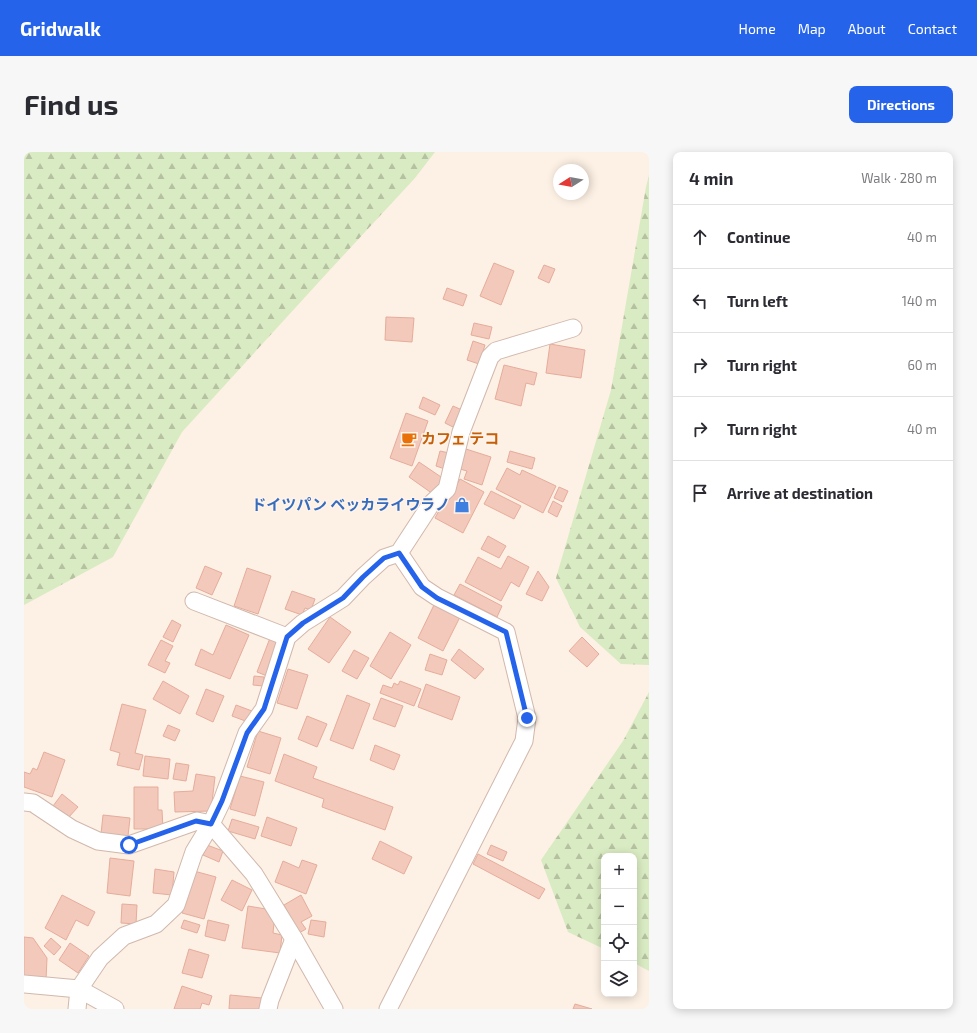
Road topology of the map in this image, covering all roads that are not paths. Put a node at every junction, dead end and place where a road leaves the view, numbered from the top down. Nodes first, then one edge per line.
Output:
1 (573, 328) dead end
2 (399, 553) junction
3 (194, 601) dead end
4 (287, 637) junction
5 (24, 802) edge
6 (211, 824) junction
7 (294, 939) junction
8 (24, 984) edge
9 (79, 989) junction
10 (78, 1009) edge
11 (115, 1009) edge
12 (268, 1009) edge
13 (334, 1009) edge
14 (388, 1009) edge

1 - 2 street
2 - 4 street
2 - 14 street
3 - 4 street
4 - 6 street
5 - 6 street
6 - 7 street
6 - 9 street
7 - 12 street
7 - 13 street
8 - 9 street
9 - 10 street
9 - 11 street

